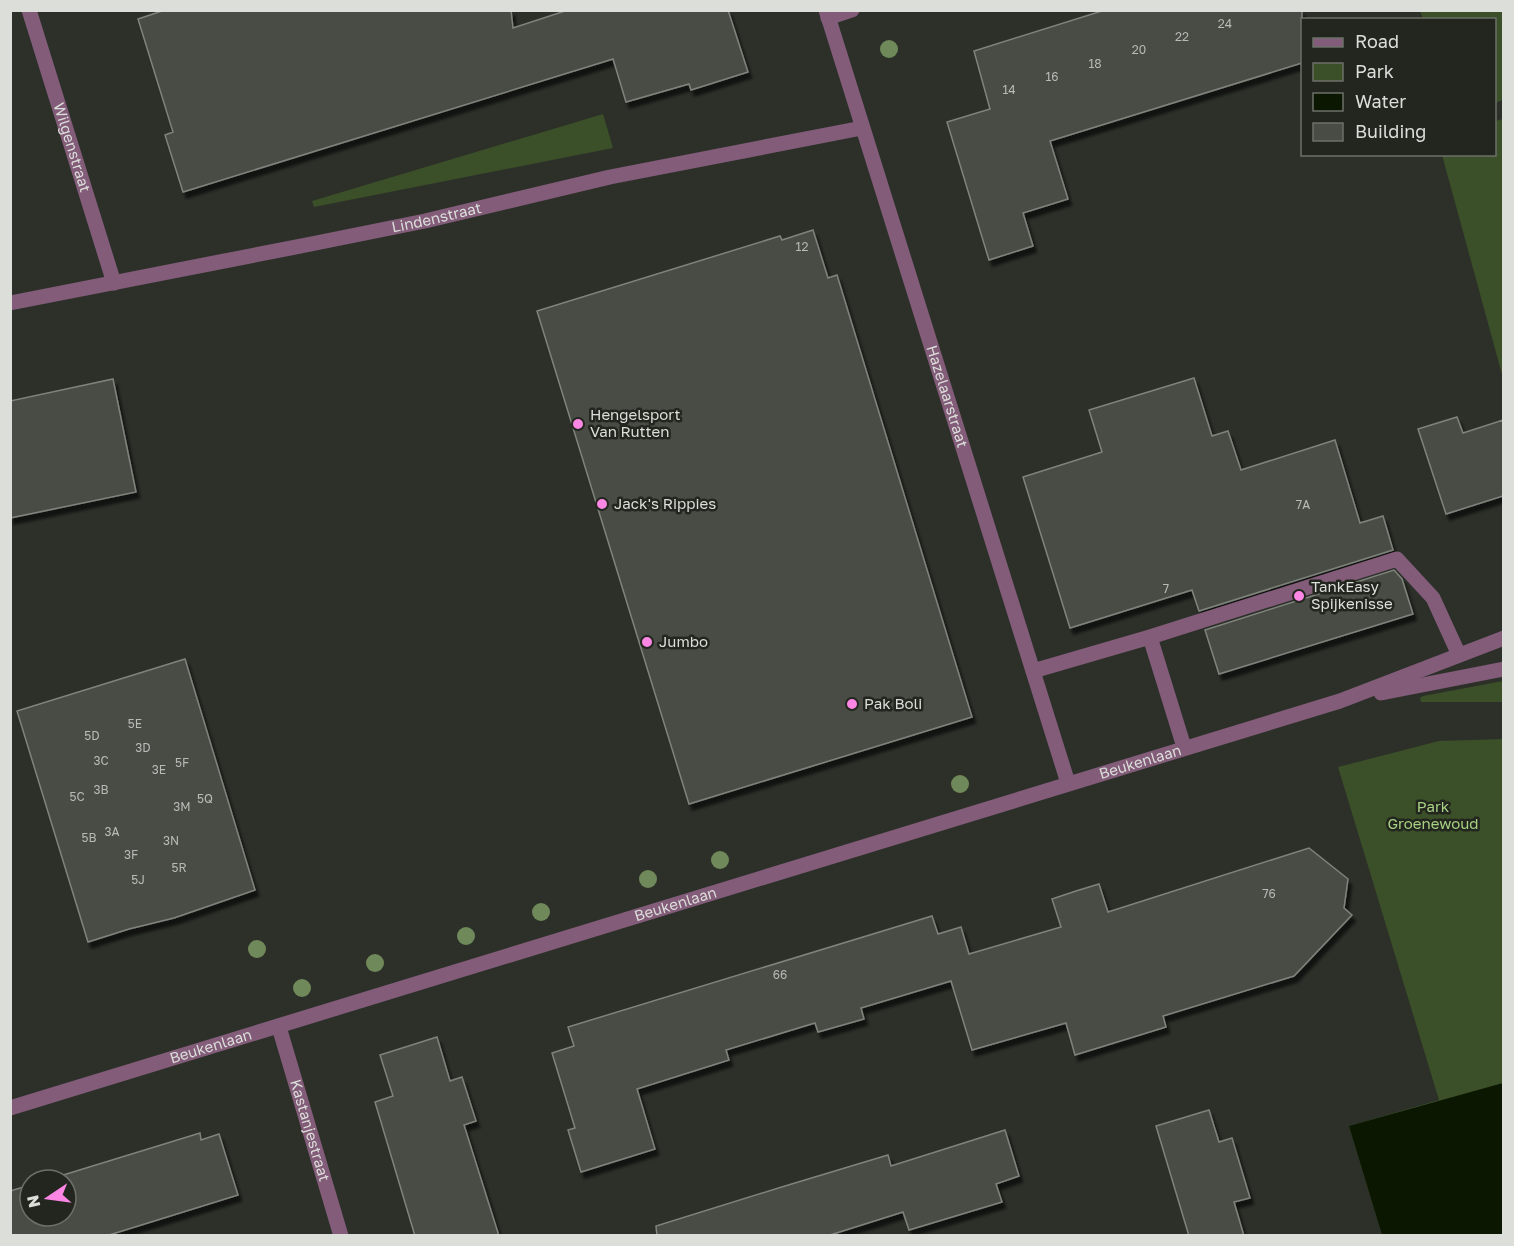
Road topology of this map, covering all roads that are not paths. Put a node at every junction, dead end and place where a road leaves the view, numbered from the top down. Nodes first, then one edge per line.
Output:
1 (29, 10) edge
2 (852, 10) edge
3 (827, 14) edge
4 (862, 128) junction
5 (114, 283) junction
6 (10, 303) edge
7 (1150, 637) junction
8 (1503, 638) edge
9 (1459, 655) junction
10 (1503, 669) edge
11 (1033, 671) junction
12 (1340, 700) junction
13 (1184, 747) junction
14 (1068, 783) junction
15 (279, 1027) junction
16 (10, 1108) edge
17 (341, 1236) edge

1 - 5 street, Wilgenstraat
2 - 3 street
3 - 4 street, Hazelaarstraat
4 - 5 street, Lindenstraat
4 - 11 street, Hazelaarstraat
5 - 6 street, Lindenstraat
7 - 9 street
7 - 11 street
7 - 13 street
8 - 9 street, Beukenlaan
9 - 12 street, Beukenlaan
10 - 12 street, Beukenlaan
11 - 14 street, Hazelaarstraat
12 - 13 street, Beukenlaan
13 - 14 street, Beukenlaan
14 - 15 street, Beukenlaan
15 - 16 street, Beukenlaan
15 - 17 street, Kastanjestraat

